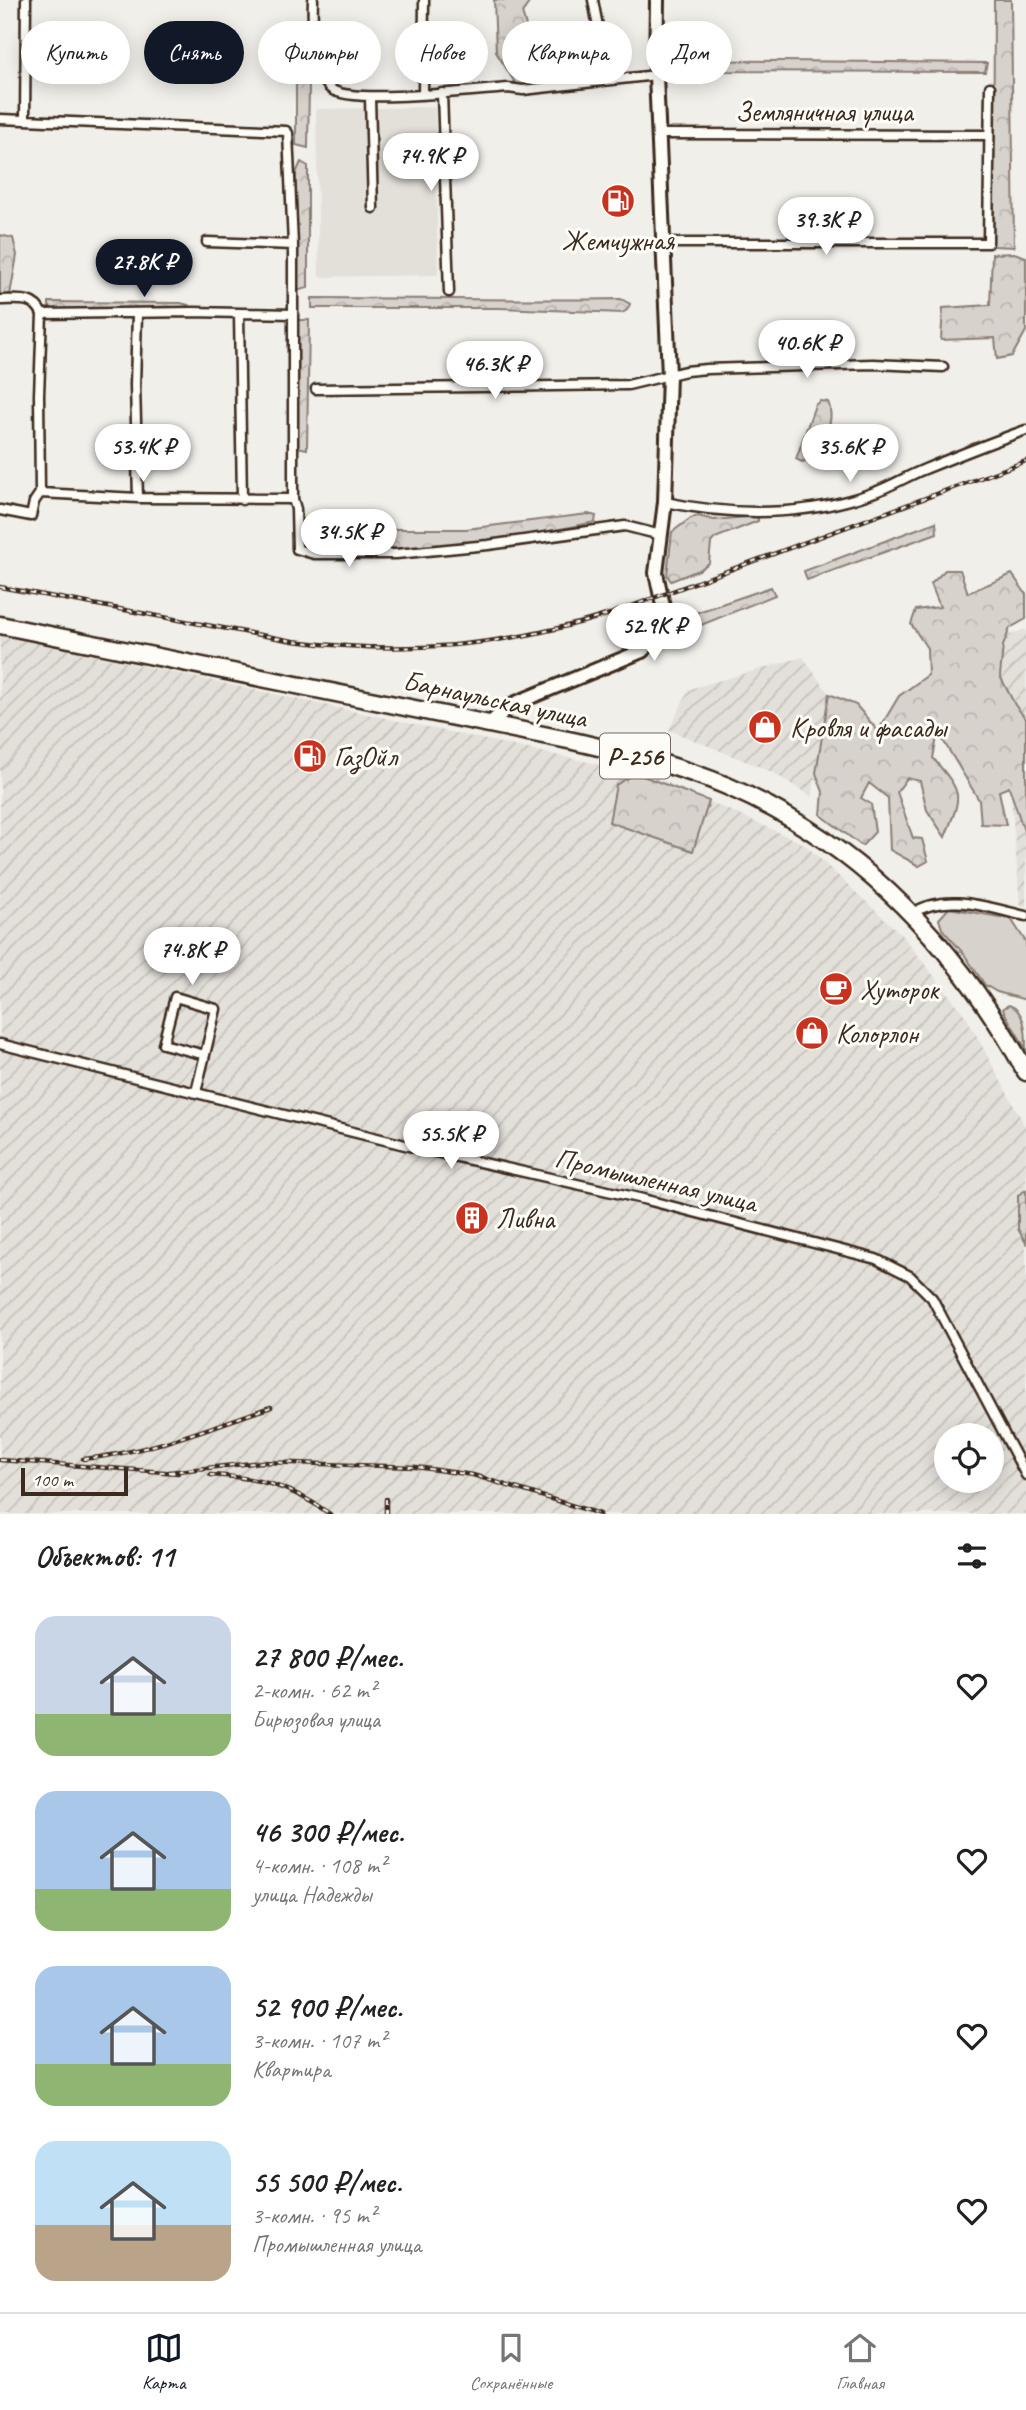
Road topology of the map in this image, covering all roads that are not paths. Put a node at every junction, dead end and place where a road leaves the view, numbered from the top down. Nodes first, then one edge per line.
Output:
1 (26, 0) edge
2 (313, 0) edge
3 (424, 0) edge
4 (593, 0) edge
5 (657, 0) edge
6 (597, 21) edge
7 (657, 21) edge
8 (574, 84) edge
9 (656, 84) edge
10 (990, 87) dead end
11 (442, 93) junction
12 (423, 94) junction
13 (370, 98) junction
14 (0, 119) edge
15 (24, 119) junction
16 (659, 134) junction
17 (989, 135) junction
18 (373, 208) dead end
19 (206, 242) dead end
20 (665, 243) junction
21 (293, 245) junction
22 (449, 292) dead end
23 (0, 300) edge
24 (42, 314) junction
25 (137, 314) junction
26 (239, 314) junction
27 (293, 314) junction
28 (943, 367) dead end
29 (669, 375) junction
30 (316, 389) dead end
31 (1026, 430) edge
32 (40, 494) junction
33 (138, 498) junction
34 (293, 499) junction
35 (242, 500) junction
36 (664, 502) junction
37 (0, 510) edge
38 (661, 535) junction
39 (0, 625) edge
40 (489, 724) junction
41 (911, 914) junction
42 (1026, 916) edge
43 (0, 1044) edge
44 (205, 1055) junction
45 (1026, 1072) edge
46 (196, 1092) junction
47 (1026, 1475) edge

1 - 15 street
2 - 13 street
3 - 12 street
4 - 6 street
5 - 7 street
8 - 11 street
9 - 16 street
10 - 17 street
11 - 12 street
11 - 22 street
12 - 13 street
13 - 18 street
14 - 15 street
15 - 21 street
16 - 17 street, Земляничная улица
16 - 20 street
17 - 20 street
19 - 21 street
20 - 29 street
21 - 27 street
23 - 24 street
24 - 25 street
24 - 32 street
25 - 26 street
25 - 33 street
26 - 27 street
26 - 35 street
27 - 34 street
28 - 29 street
29 - 30 street
29 - 36 street
31 - 36 street
32 - 33 street
32 - 37 street
33 - 35 street
34 - 35 street
34 - 38 street
36 - 38 street
38 - 40 street
39 - 40 highway, Барнаульская улица / Р-256
40 - 41 highway, Барнаульская улица / Р-256
41 - 42 street
41 - 45 highway, Барнаульская улица / Р-256
43 - 46 street, Промышленная улица
44 - 44 street
44 - 46 street
46 - 47 street, Промышленная улица

